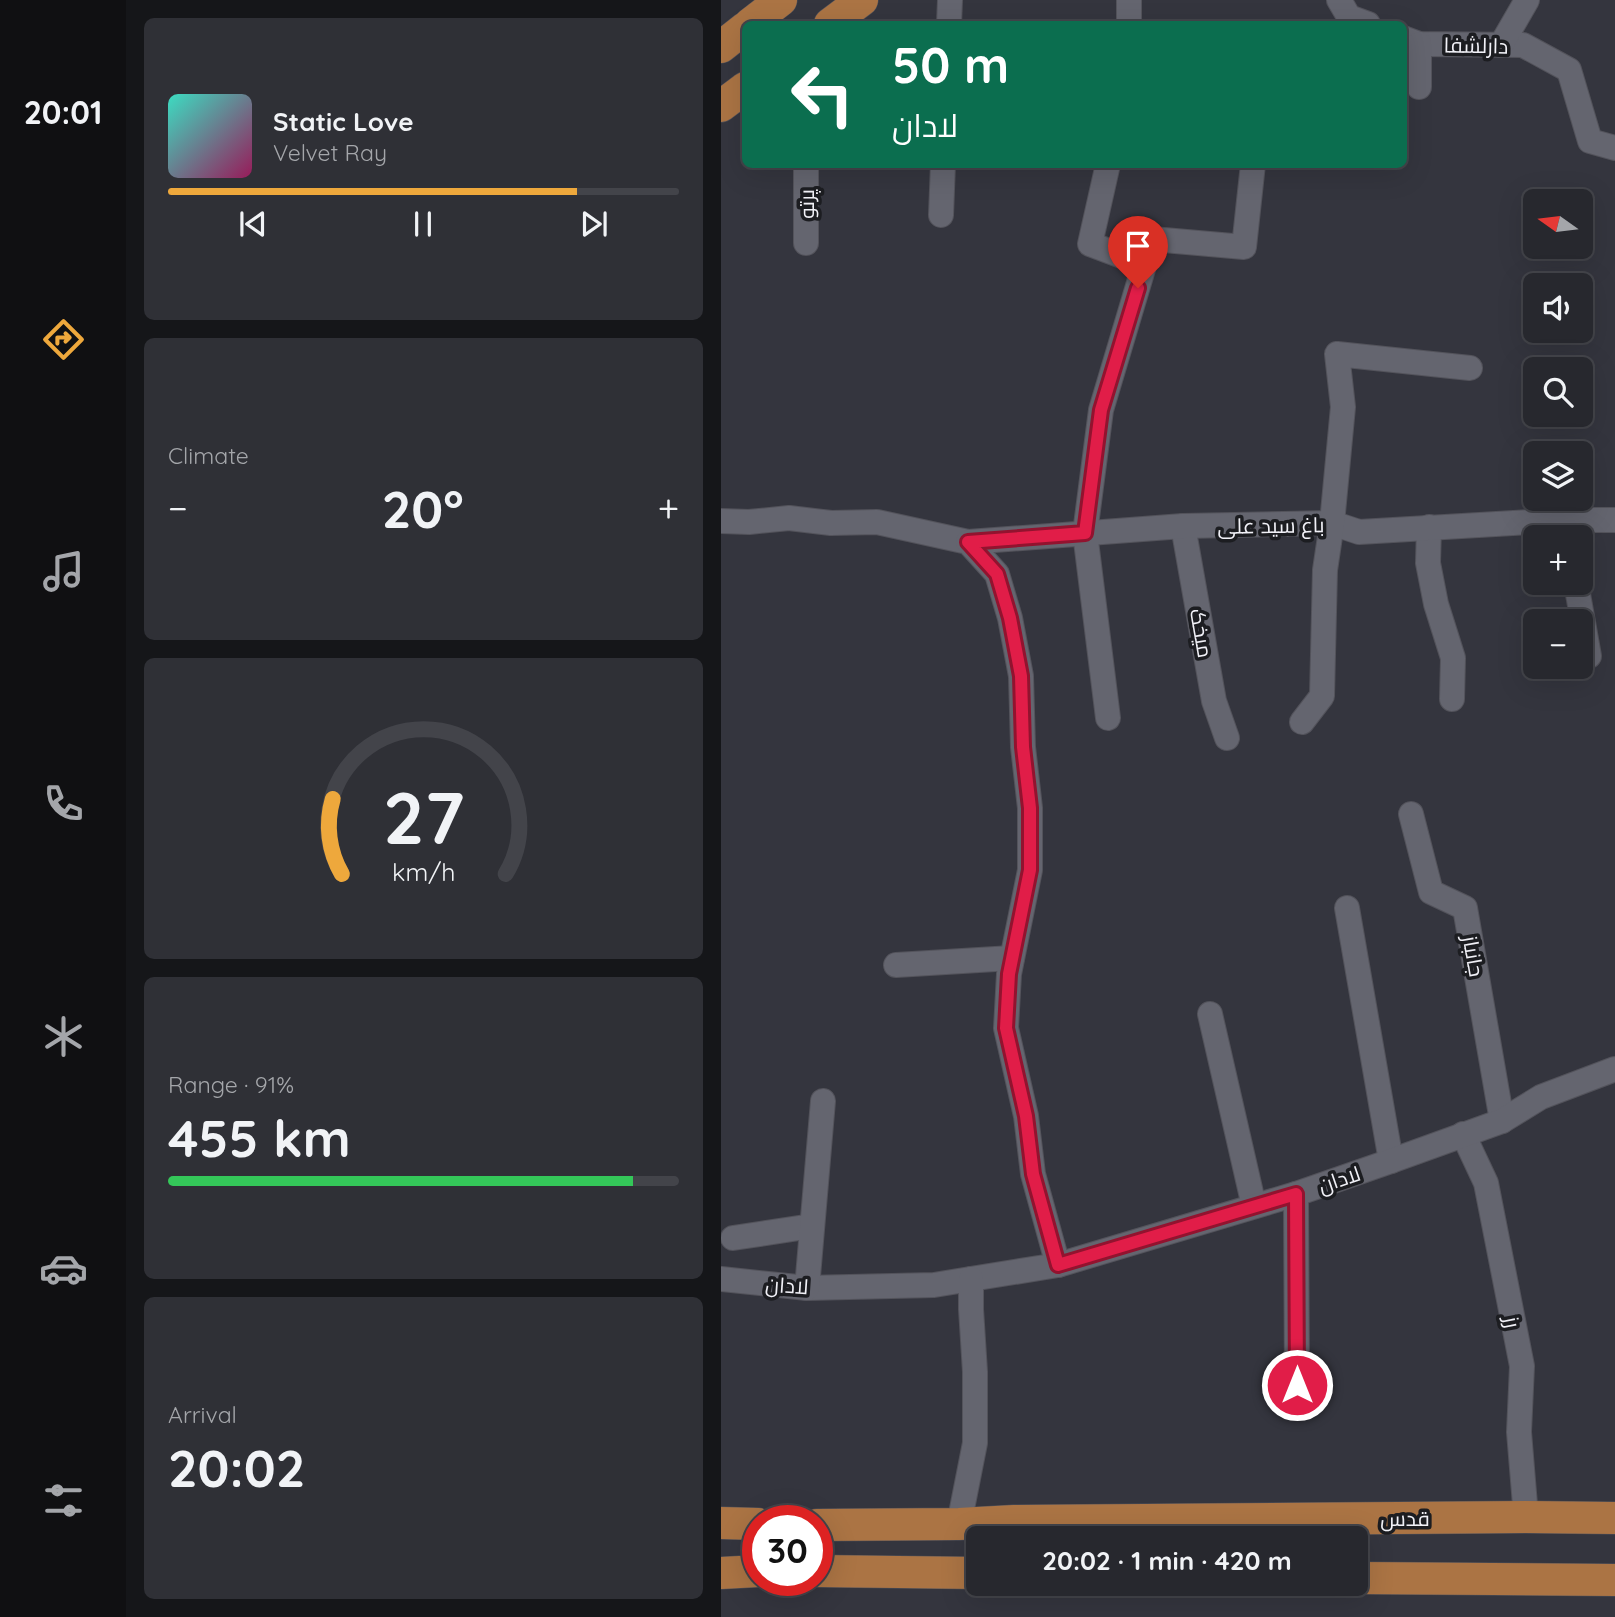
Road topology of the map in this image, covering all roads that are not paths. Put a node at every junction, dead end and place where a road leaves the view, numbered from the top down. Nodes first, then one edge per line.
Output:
1 (781, 0) edge
2 (862, 0) edge
3 (950, 0) edge
4 (1129, 0) edge
5 (1527, 0) edge
6 (754, 21) edge
7 (834, 21) edge
8 (949, 21) edge
9 (1129, 21) edge
10 (742, 30) edge
11 (1411, 41) edge
12 (1501, 45) junction
13 (721, 47) edge
14 (1419, 87) dead end
15 (742, 90) edge
16 (721, 106) edge
17 (1615, 148) edge
18 (806, 168) edge
19 (943, 168) edge
20 (1107, 168) edge
21 (1253, 168) edge
22 (941, 215) dead end
23 (1152, 239) junction
24 (806, 243) dead end
25 (1470, 368) dead end
26 (1615, 520) edge
27 (721, 521) edge
28 (1332, 523) junction
29 (1584, 525) edge
30 (1183, 526) junction
31 (1429, 527) junction
32 (1523, 528) edge
33 (1085, 533) junction
34 (968, 542) junction
35 (1452, 699) dead end
36 (1108, 718) dead end
37 (1302, 722) dead end
38 (1227, 738) dead end
39 (1411, 814) dead end
40 (1347, 908) dead end
41 (1012, 958) junction
42 (896, 965) dead end
43 (1210, 1014) dead end
44 (1615, 1069) edge
45 (824, 1101) dead end
46 (1502, 1121) junction
47 (1463, 1134) junction
48 (1391, 1161) junction
49 (1296, 1194) junction
50 (1254, 1206) junction
51 (812, 1226) junction
52 (733, 1238) dead end
53 (1058, 1265) junction
54 (721, 1279) edge
55 (971, 1279) junction
56 (807, 1288) junction
57 (1297, 1385) dead end
58 (1526, 1517) junction
59 (1615, 1518) edge
60 (721, 1523) edge
61 (742, 1524) edge
62 (960, 1524) junction
63 (833, 1525) edge
64 (833, 1571) edge
65 (742, 1572) edge
66 (721, 1573) edge
67 (966, 1573) edge
68 (1368, 1578) edge
69 (1615, 1580) edge

1 - 6 main road
2 - 7 main road
3 - 8 street
4 - 9 street
5 - 12 street
10 - 13 main road
11 - 12 street, دارلشفا
11 - 14 street
12 - 17 street, دارلشفا
15 - 16 main road
18 - 24 street, پرتو
19 - 22 street
20 - 23 street
21 - 23 street
23 - 33 street
25 - 28 street
26 - 29 street, باغ سید علی
27 - 34 street, باغ سید علی
28 - 30 street, باغ سید علی
28 - 31 street, باغ سید علی
28 - 37 street
30 - 33 street, باغ سید علی
30 - 38 street, میخک
31 - 32 street, باغ سید علی
31 - 35 street
33 - 34 street, باغ سید علی
33 - 36 street
34 - 41 street
39 - 46 street, جانباز
40 - 48 street
41 - 42 street
41 - 53 street
43 - 50 street
44 - 46 street, لادان
45 - 51 street
46 - 47 street, لادان
47 - 48 street, لادان
47 - 58 street, رز
48 - 49 street, لادان
49 - 50 street, لادان
49 - 57 street
50 - 53 street, لادان
51 - 52 street
51 - 56 street
53 - 55 street, لادان
54 - 56 street, لادان
55 - 56 street, لادان
55 - 62 street
58 - 59 main road, قدس
58 - 62 main road, قدس
60 - 61 main road
62 - 63 main road, قدس
64 - 67 main road
65 - 66 main road
68 - 69 main road

